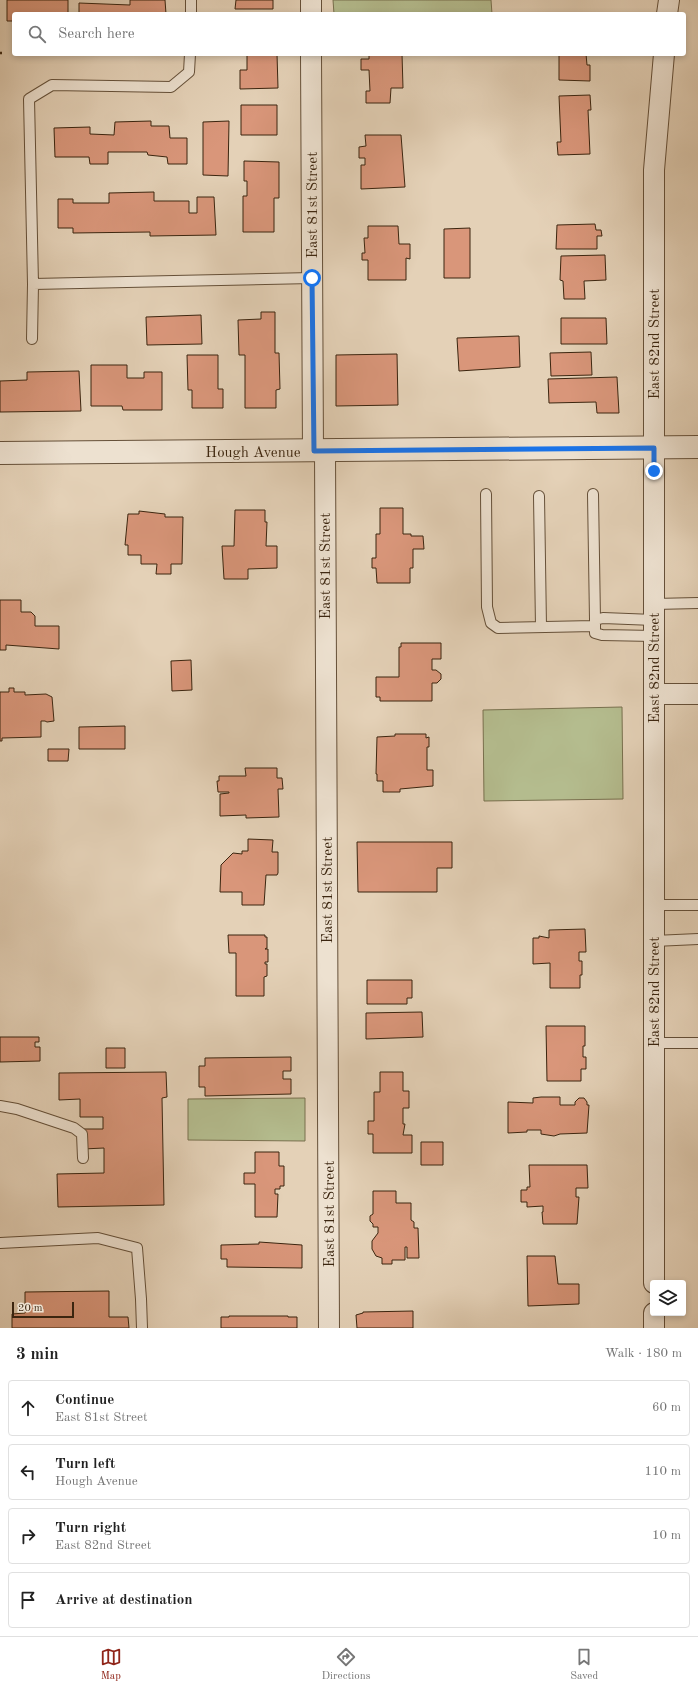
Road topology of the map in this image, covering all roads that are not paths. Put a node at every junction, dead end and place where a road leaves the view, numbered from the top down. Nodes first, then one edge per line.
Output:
1 (191, 0) edge
2 (311, 0) edge
3 (668, 0) edge
4 (191, 12) edge
5 (311, 12) edge
6 (667, 12) edge
7 (190, 56) edge
8 (311, 56) edge
9 (664, 56) edge
10 (312, 278) junction
11 (33, 284) junction
12 (32, 339) dead end
13 (698, 447) edge
14 (654, 448) junction
15 (319, 451) junction
16 (0, 453) edge
17 (486, 494) dead end
18 (592, 494) dead end
19 (539, 496) dead end
20 (698, 603) edge
21 (654, 620) junction
22 (594, 623) junction
23 (541, 627) junction
24 (654, 694) junction
25 (698, 694) edge
26 (654, 905) junction
27 (698, 905) edge
28 (698, 939) edge
29 (654, 941) junction
30 (654, 1043) junction
31 (698, 1043) edge
32 (0, 1106) edge
33 (83, 1158) dead end
34 (0, 1243) edge
35 (654, 1280) edge
36 (654, 1316) edge
37 (142, 1328) edge
38 (329, 1328) edge
39 (654, 1328) edge

1 - 4 lane
2 - 5 street
3 - 6 street
7 - 11 lane
8 - 10 street, East 81st Street
9 - 14 street, East 82nd Street
10 - 11 lane
10 - 15 street, East 81st Street
11 - 12 lane
13 - 14 street, Hough Avenue
14 - 15 street, Hough Avenue
14 - 21 street, East 82nd Street
15 - 16 street, Hough Avenue
15 - 38 street, East 81st Street
17 - 23 lane
18 - 22 lane
19 - 23 lane
20 - 21 lane
21 - 22 lane
21 - 22 lane
21 - 24 street, East 82nd Street
22 - 23 lane
24 - 25 street
24 - 26 street, East 82nd Street
26 - 27 lane
26 - 29 street, East 82nd Street
28 - 29 lane
29 - 30 street, East 82nd Street
30 - 31 lane
30 - 35 street, East 82nd Street
32 - 33 lane
34 - 37 lane
36 - 39 street

